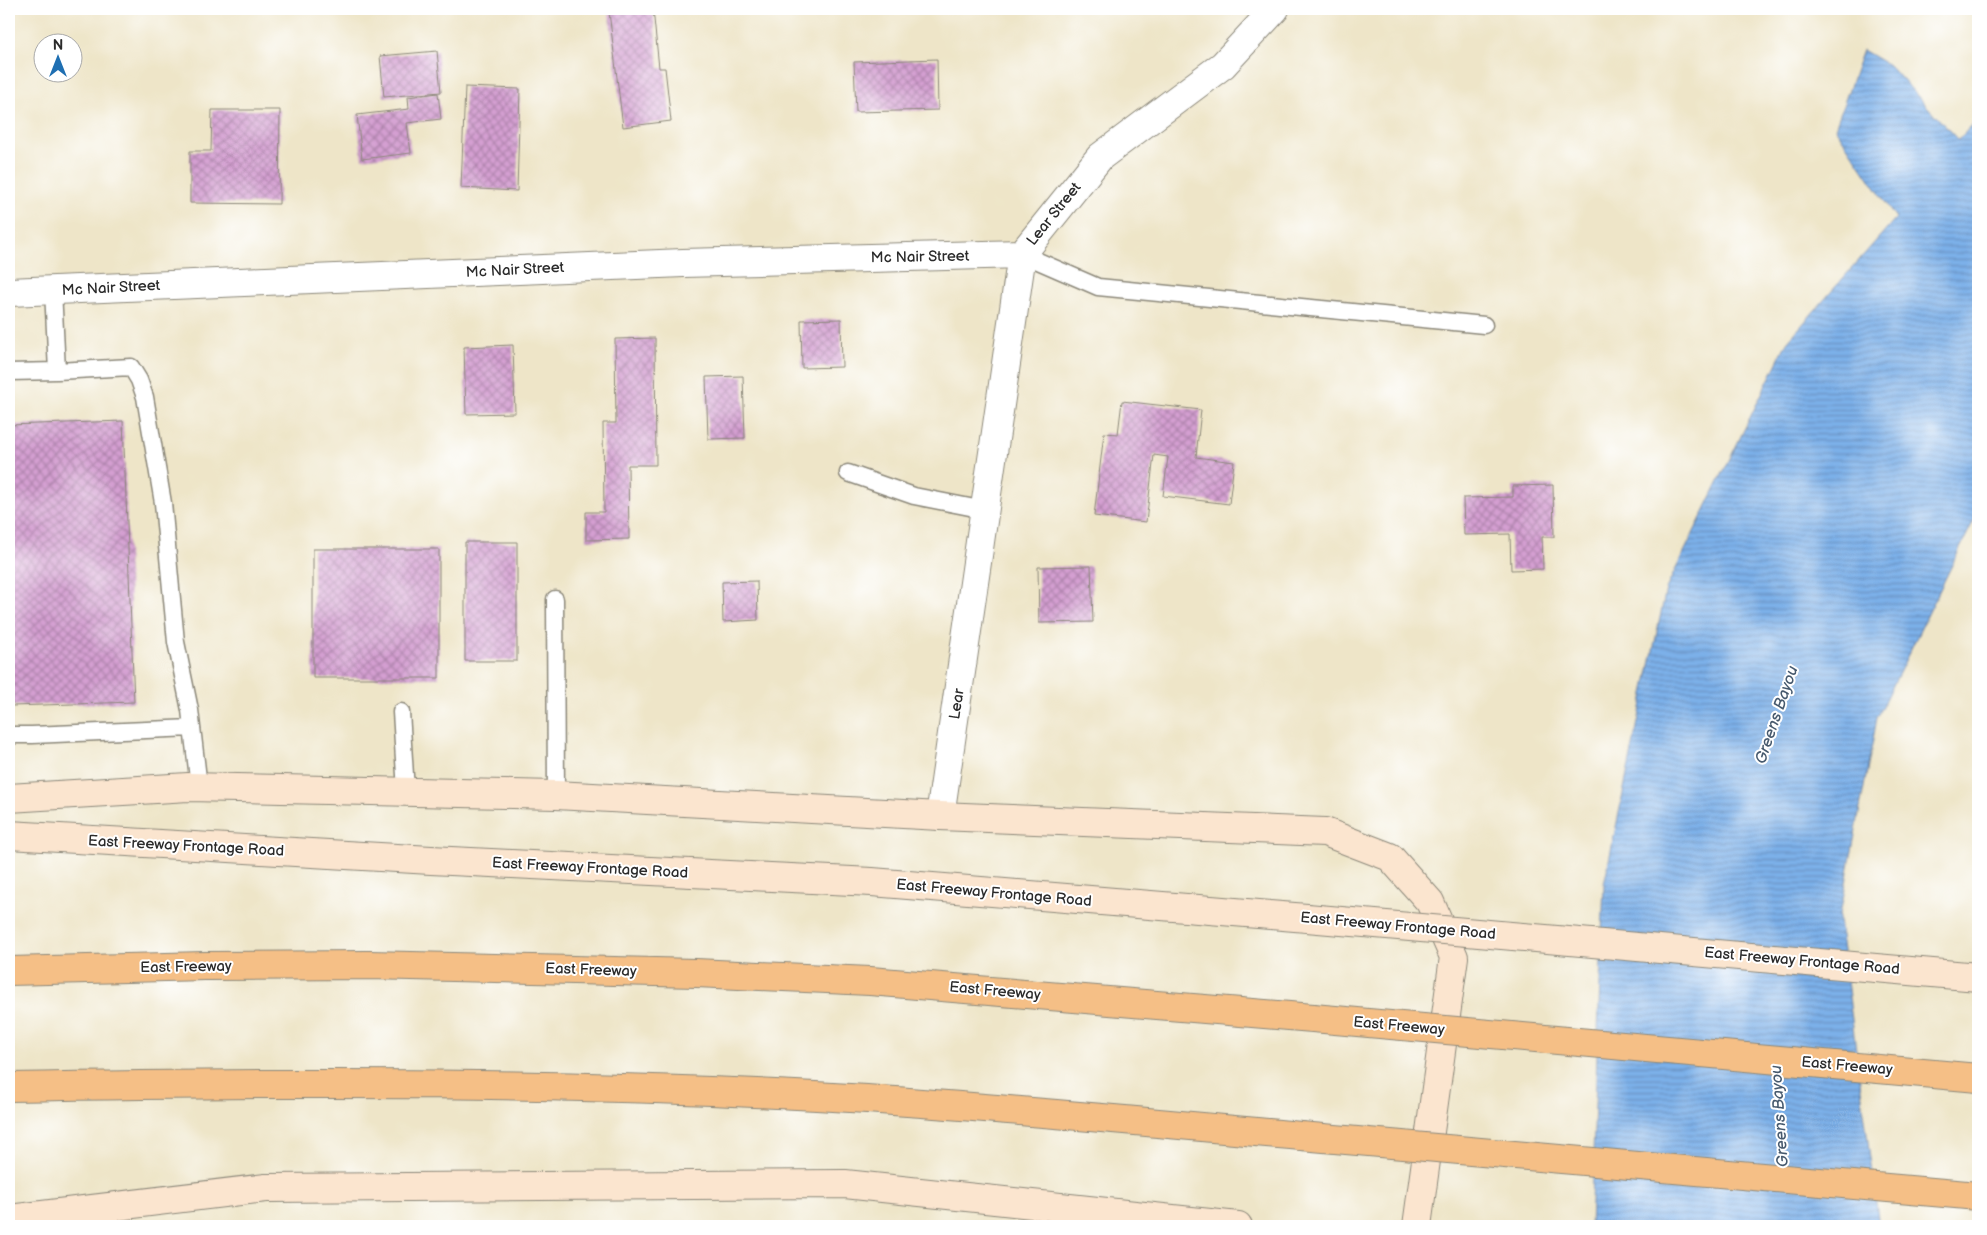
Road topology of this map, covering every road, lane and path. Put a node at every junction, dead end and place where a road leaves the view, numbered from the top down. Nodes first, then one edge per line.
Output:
1 (1275, 9) edge
2 (1022, 254) junction
3 (53, 290) junction
4 (9, 292) edge
5 (1484, 325) dead end
6 (57, 371) junction
7 (9, 372) edge
8 (848, 473) dead end
9 (985, 510) junction
10 (973, 592) joint
11 (555, 599) dead end
12 (401, 712) dead end
13 (192, 728) junction
14 (9, 735) edge
15 (199, 787) junction
16 (406, 791) junction
17 (556, 795) junction
18 (9, 798) edge
19 (940, 816) junction
20 (9, 835) edge
21 (9, 971) edge
22 (1978, 977) edge
23 (1978, 1078) edge
24 (9, 1087) edge
25 (1978, 1196) edge
26 (9, 1219) edge
27 (1238, 1226) edge
28 (1418, 1226) edge

1 - 2 street, Lear Street
2 - 3 street, Mc Nair Street
2 - 5 lane
2 - 9 street, Lear Street
3 - 4 street, Mc Nair Street
3 - 6 lane
6 - 7 lane
6 - 13 lane
8 - 9 lane
9 - 10 street, Lear Street
10 - 19 street, Lear
11 - 17 lane
12 - 16 lane
13 - 14 lane
13 - 15 lane
15 - 16 main road
15 - 18 main road
16 - 17 main road
17 - 19 main road
19 - 28 main road
20 - 22 main road, East Freeway Frontage Road, bridge
21 - 23 highway, East Freeway, bridge
24 - 25 highway, bridge
26 - 27 main road

